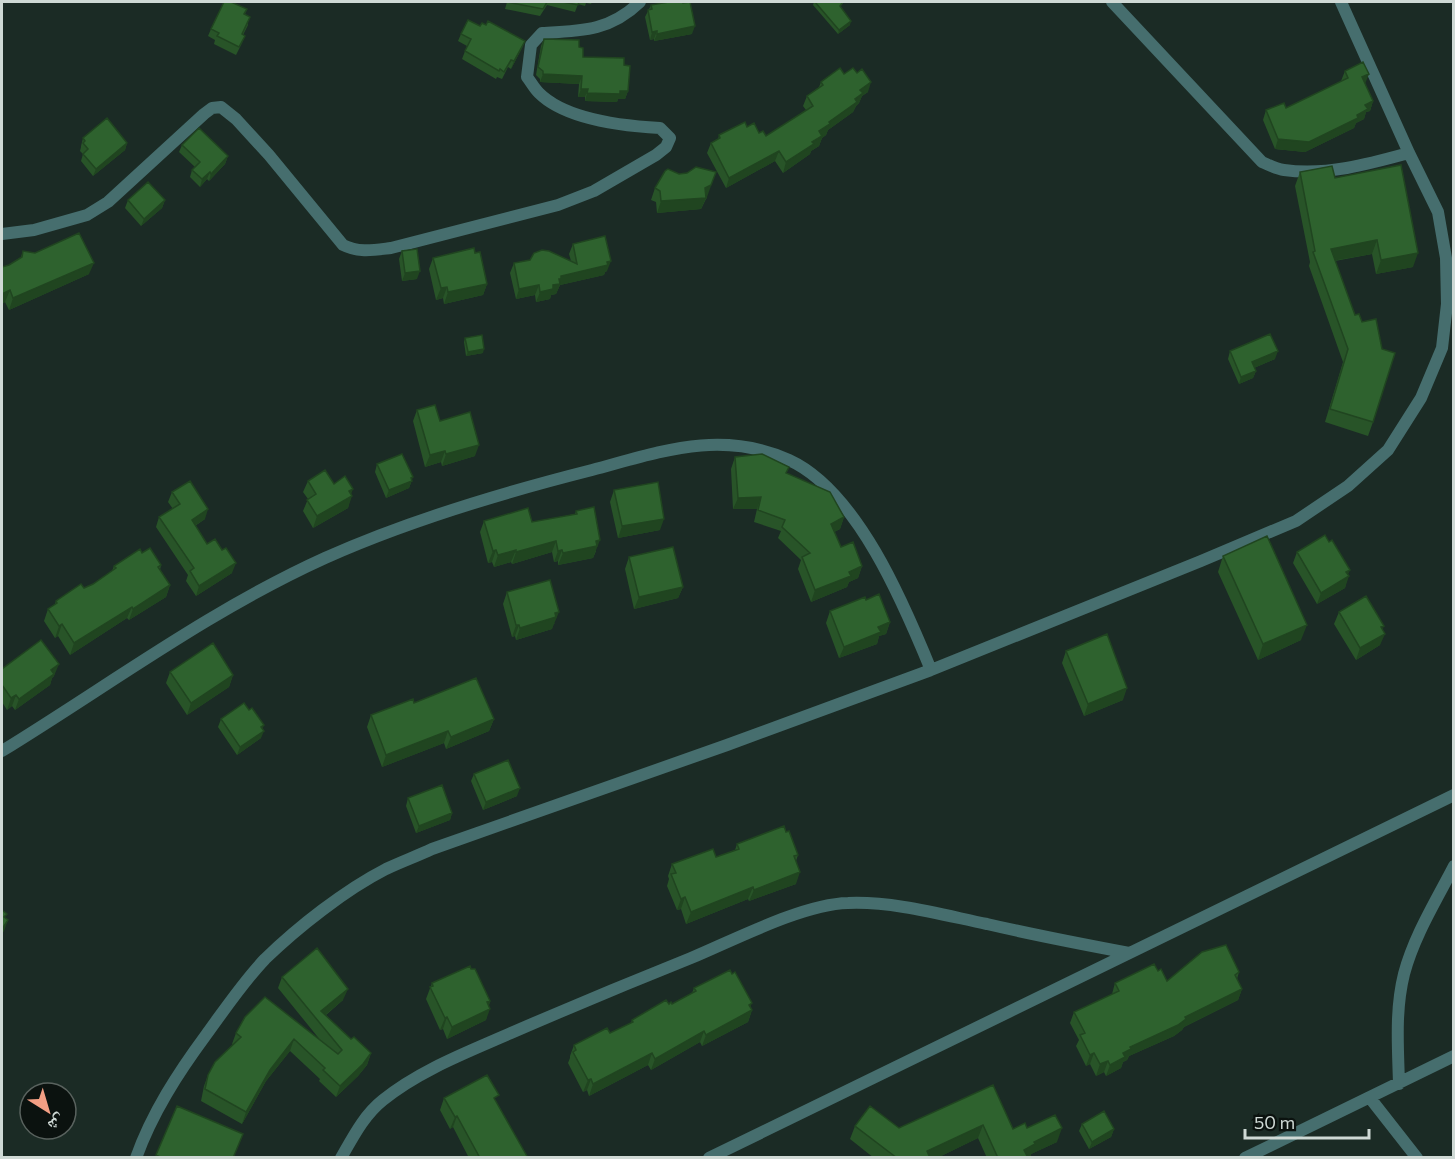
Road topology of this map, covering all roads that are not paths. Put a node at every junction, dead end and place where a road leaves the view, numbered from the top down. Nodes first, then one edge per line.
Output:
1 (640, 2) edge
2 (1112, 2) edge
3 (1341, 2) edge
4 (1409, 153) junction
5 (2, 234) edge
6 (931, 670) junction
7 (2, 751) edge
8 (1454, 795) edge
9 (1454, 866) edge
10 (1129, 953) junction
11 (1454, 1056) edge
12 (1399, 1084) junction
13 (1370, 1098) junction
14 (136, 1158) edge
15 (340, 1158) edge
16 (710, 1158) edge
17 (1245, 1158) edge
18 (1417, 1158) edge

1 - 5 street
2 - 4 street
3 - 4 street
4 - 6 street
6 - 7 street
6 - 14 street
8 - 10 street
9 - 12 street
10 - 15 street
10 - 16 street
11 - 12 street
12 - 13 street
13 - 17 street
13 - 18 street

